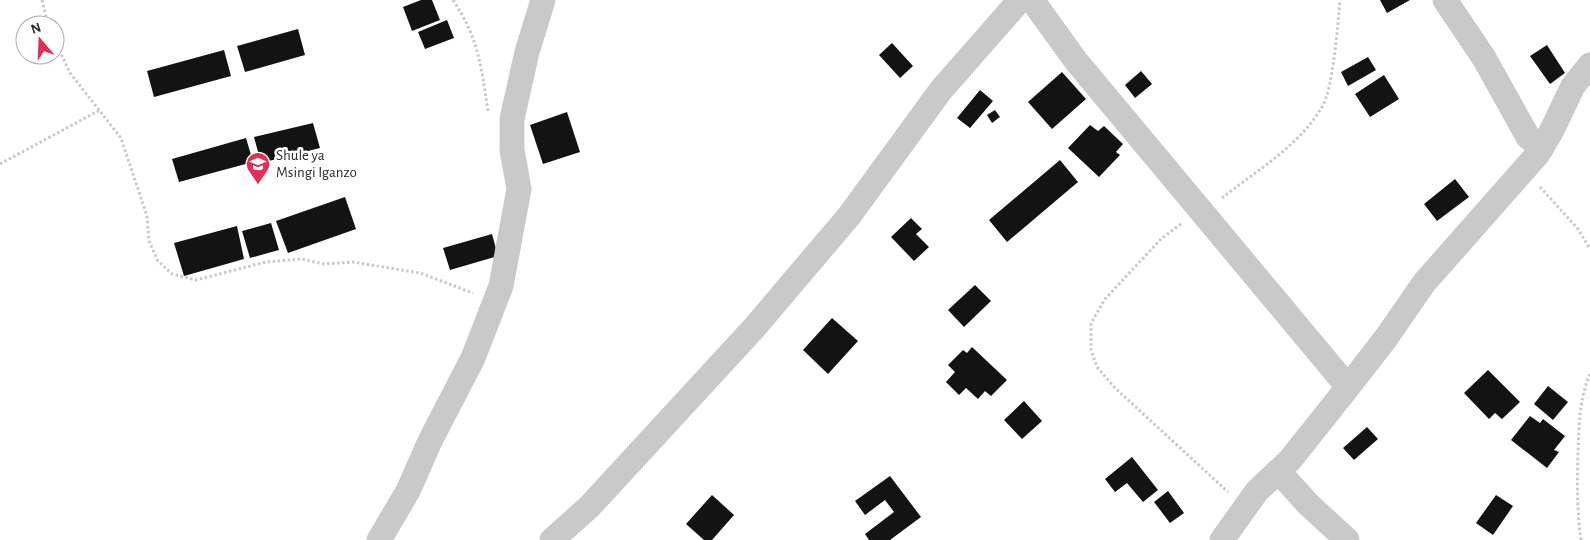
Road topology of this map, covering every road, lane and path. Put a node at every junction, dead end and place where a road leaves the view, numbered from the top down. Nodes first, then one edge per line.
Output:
1 (42, 0) edge
2 (453, 0) edge
3 (543, 0) edge
4 (1020, 0) edge
5 (1032, 0) edge
6 (1340, 0) edge
7 (1445, 0) edge
8 (46, 15) edge
9 (65, 62) edge
10 (1590, 65) edge
11 (100, 110) junction
12 (489, 113) dead end
13 (1542, 148) junction
14 (0, 164) edge
15 (1524, 170) junction
16 (1203, 211) junction
17 (1590, 249) edge
18 (494, 304) junction
19 (1590, 374) edge
20 (1348, 387) junction
21 (1278, 471) junction
22 (1244, 508) junction
23 (379, 540) edge
24 (552, 540) edge
25 (1222, 540) edge
26 (1347, 540) edge
27 (1581, 540) edge

1 - 8 path
2 - 12 path
3 - 18 street
4 - 24 street
5 - 16 street
6 - 16 path
7 - 13 street
9 - 11 path
10 - 13 street
11 - 14 path
11 - 18 path
13 - 15 street
15 - 17 path
15 - 20 street
16 - 20 street
16 - 22 path
18 - 23 street
19 - 27 path
20 - 21 street
21 - 22 street
21 - 26 street
22 - 25 street

